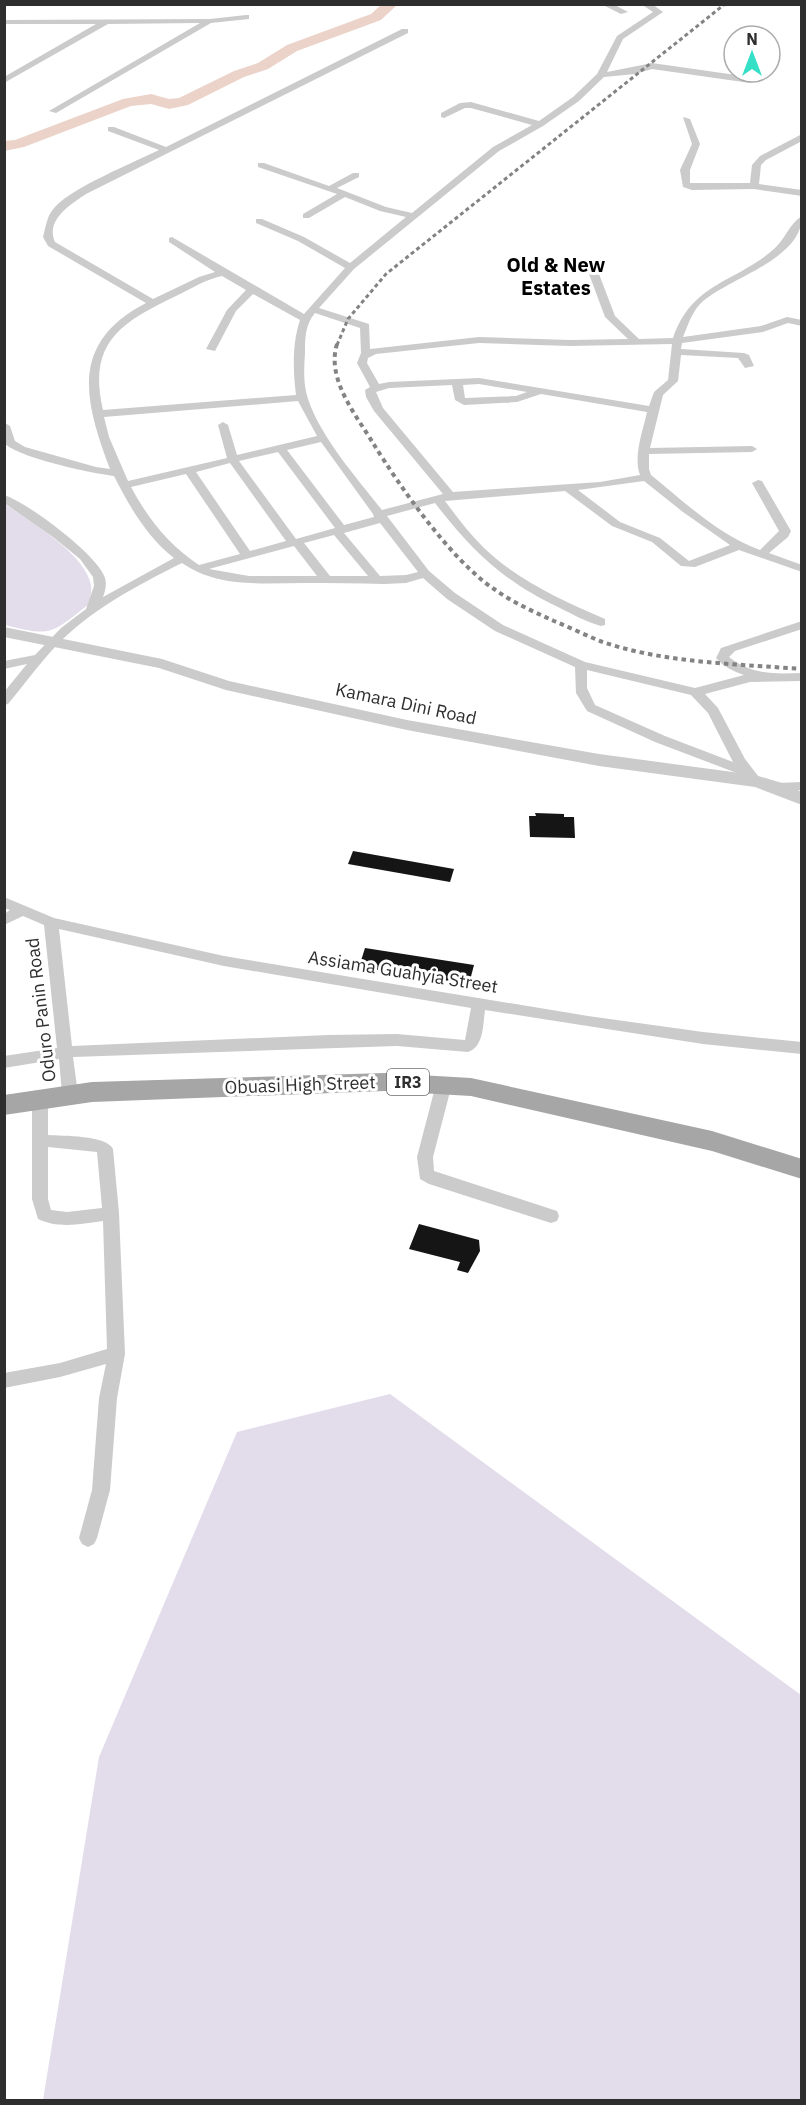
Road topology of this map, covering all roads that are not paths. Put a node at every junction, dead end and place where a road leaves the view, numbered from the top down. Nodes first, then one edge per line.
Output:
1 (605, 4) edge
2 (645, 4) edge
3 (624, 12) dead end
4 (246, 17) dead end
5 (210, 21) junction
6 (4, 22) edge
7 (105, 22) junction
8 (26, 23) junction
9 (10, 31) dead end
10 (405, 32) dead end
11 (601, 75) junction
12 (722, 75) edge
13 (4, 81) edge
14 (53, 111) dead end
15 (444, 115) dead end
16 (686, 119) dead end
17 (540, 124) junction
18 (111, 129) dead end
19 (801, 136) edge
20 (166, 150) junction
21 (261, 165) dead end
22 (356, 175) dead end
23 (754, 186) junction
24 (329, 189) junction
25 (344, 194) junction
26 (801, 194) edge
27 (306, 216) dead end
28 (412, 216) junction
29 (801, 219) edge
30 (260, 221) dead end
31 (789, 237) junction
32 (801, 239) edge
33 (172, 240) dead end
34 (351, 267) junction
35 (224, 273) junction
36 (594, 274) dead end
37 (253, 288) junction
38 (153, 303) junction
39 (309, 314) junction
40 (801, 323) edge
41 (637, 342) junction
42 (676, 346) junction
43 (211, 349) dead end
44 (366, 353) junction
45 (749, 366) dead end
46 (457, 381) junction
47 (375, 387) junction
48 (542, 390) junction
49 (302, 398) junction
50 (653, 410) junction
51 (97, 414) junction
52 (223, 425) dead end
53 (5, 426) edge
54 (323, 438) junction
55 (752, 448) dead end
56 (281, 449) junction
57 (644, 451) junction
58 (233, 460) junction
59 (189, 470) junction
60 (119, 473) junction
61 (646, 477) junction
62 (758, 483) dead end
63 (125, 485) junction
64 (567, 487) junction
65 (444, 497) junction
66 (4, 498) edge
67 (380, 517) junction
68 (339, 531) junction
69 (295, 543) junction
70 (739, 546) junction
71 (760, 555) junction
72 (247, 556) junction
73 (181, 559) junction
74 (197, 569) junction
75 (801, 569) edge
76 (425, 574) junction
77 (326, 579) junction
78 (377, 580) junction
79 (89, 613) junction
80 (601, 622) dead end
81 (801, 625) edge
82 (4, 632) edge
83 (52, 643) junction
84 (40, 658) junction
85 (4, 665) edge
86 (581, 665) junction
87 (760, 677) junction
88 (801, 677) edge
89 (695, 692) junction
90 (4, 701) edge
91 (750, 776) junction
92 (801, 786) edge
93 (776, 787) junction
94 (801, 800) edge
95 (4, 902) edge
96 (23, 910) junction
97 (4, 920) edge
98 (51, 922) junction
99 (479, 1004) junction
100 (801, 1048) edge
101 (66, 1052) junction
102 (4, 1062) edge
103 (444, 1084) junction
104 (70, 1094) junction
105 (40, 1098) junction
106 (4, 1105) edge
107 (40, 1140) junction
108 (801, 1169) edge
109 (111, 1213) junction
110 (551, 1216) dead end
111 (116, 1354) junction
112 (4, 1382) edge
113 (88, 1538) dead end

1 - 3 street
2 - 11 street
4 - 5 street
5 - 7 street
5 - 14 street
6 - 8 street
7 - 8 street
7 - 13 street
8 - 9 street
10 - 20 street
11 - 12 street
11 - 17 street
15 - 17 street
16 - 23 street
17 - 28 street
18 - 20 street
19 - 23 street
20 - 38 street
21 - 24 street
22 - 24 street
23 - 26 street
24 - 25 street
25 - 27 street
25 - 28 street
28 - 34 street
29 - 31 street
30 - 34 street
31 - 32 street
31 - 42 street
33 - 35 street
34 - 39 street
35 - 37 street
35 - 38 street
36 - 41 street
37 - 39 street
37 - 43 street
38 - 51 street
39 - 44 street
39 - 49 street
40 - 42 street
41 - 42 street
41 - 44 street
42 - 45 street
42 - 50 street
44 - 47 street
46 - 47 street
46 - 48 street
46 - 48 street
47 - 65 street
48 - 50 street
49 - 51 street
49 - 54 street
50 - 57 street
51 - 60 street
52 - 58 street
53 - 60 street
54 - 56 street
54 - 67 street
55 - 57 street
56 - 58 street
56 - 68 street
57 - 61 street
58 - 59 street
58 - 69 street
59 - 63 street
59 - 72 street
60 - 63 street
61 - 64 street
61 - 70 street
62 - 71 street
63 - 73 street
64 - 65 street
64 - 70 street
65 - 67 street
65 - 80 street
66 - 79 street
67 - 68 street
67 - 76 street
68 - 69 street
68 - 78 street
69 - 72 street
69 - 77 street
70 - 71 street
71 - 75 street
72 - 74 street
73 - 74 street
73 - 79 street
74 - 77 street
76 - 78 street
76 - 86 street
77 - 78 street
79 - 83 street
81 - 87 street
82 - 83 street, Kamara Dini Road
83 - 84 street
83 - 91 street, Kamara Dini Road
84 - 85 street
84 - 90 street
86 - 89 street
86 - 91 street
87 - 88 street
87 - 89 street
89 - 91 street
91 - 93 street, Kamara Dini Road
92 - 93 street
93 - 94 street, Kamara Dini Road
95 - 96 street, Assiama Guahyia Street
96 - 97 street
96 - 98 street, Assiama Guahyia Street
98 - 99 street, Assiama Guahyia Street
98 - 101 street, Oduro Panin Road
99 - 100 street, Assiama Guahyia Street
99 - 101 street
101 - 102 street
101 - 104 street, Oduro Panin Road
103 - 104 main road, Obuasi High Street / IR3
103 - 108 main road, Obuasi High Street / IR3
103 - 110 street
104 - 105 main road, Obuasi High Street / IR3
105 - 106 main road, Obuasi High Street / IR3
105 - 107 street
107 - 109 street
107 - 109 street
109 - 111 street
111 - 112 street
111 - 113 street

